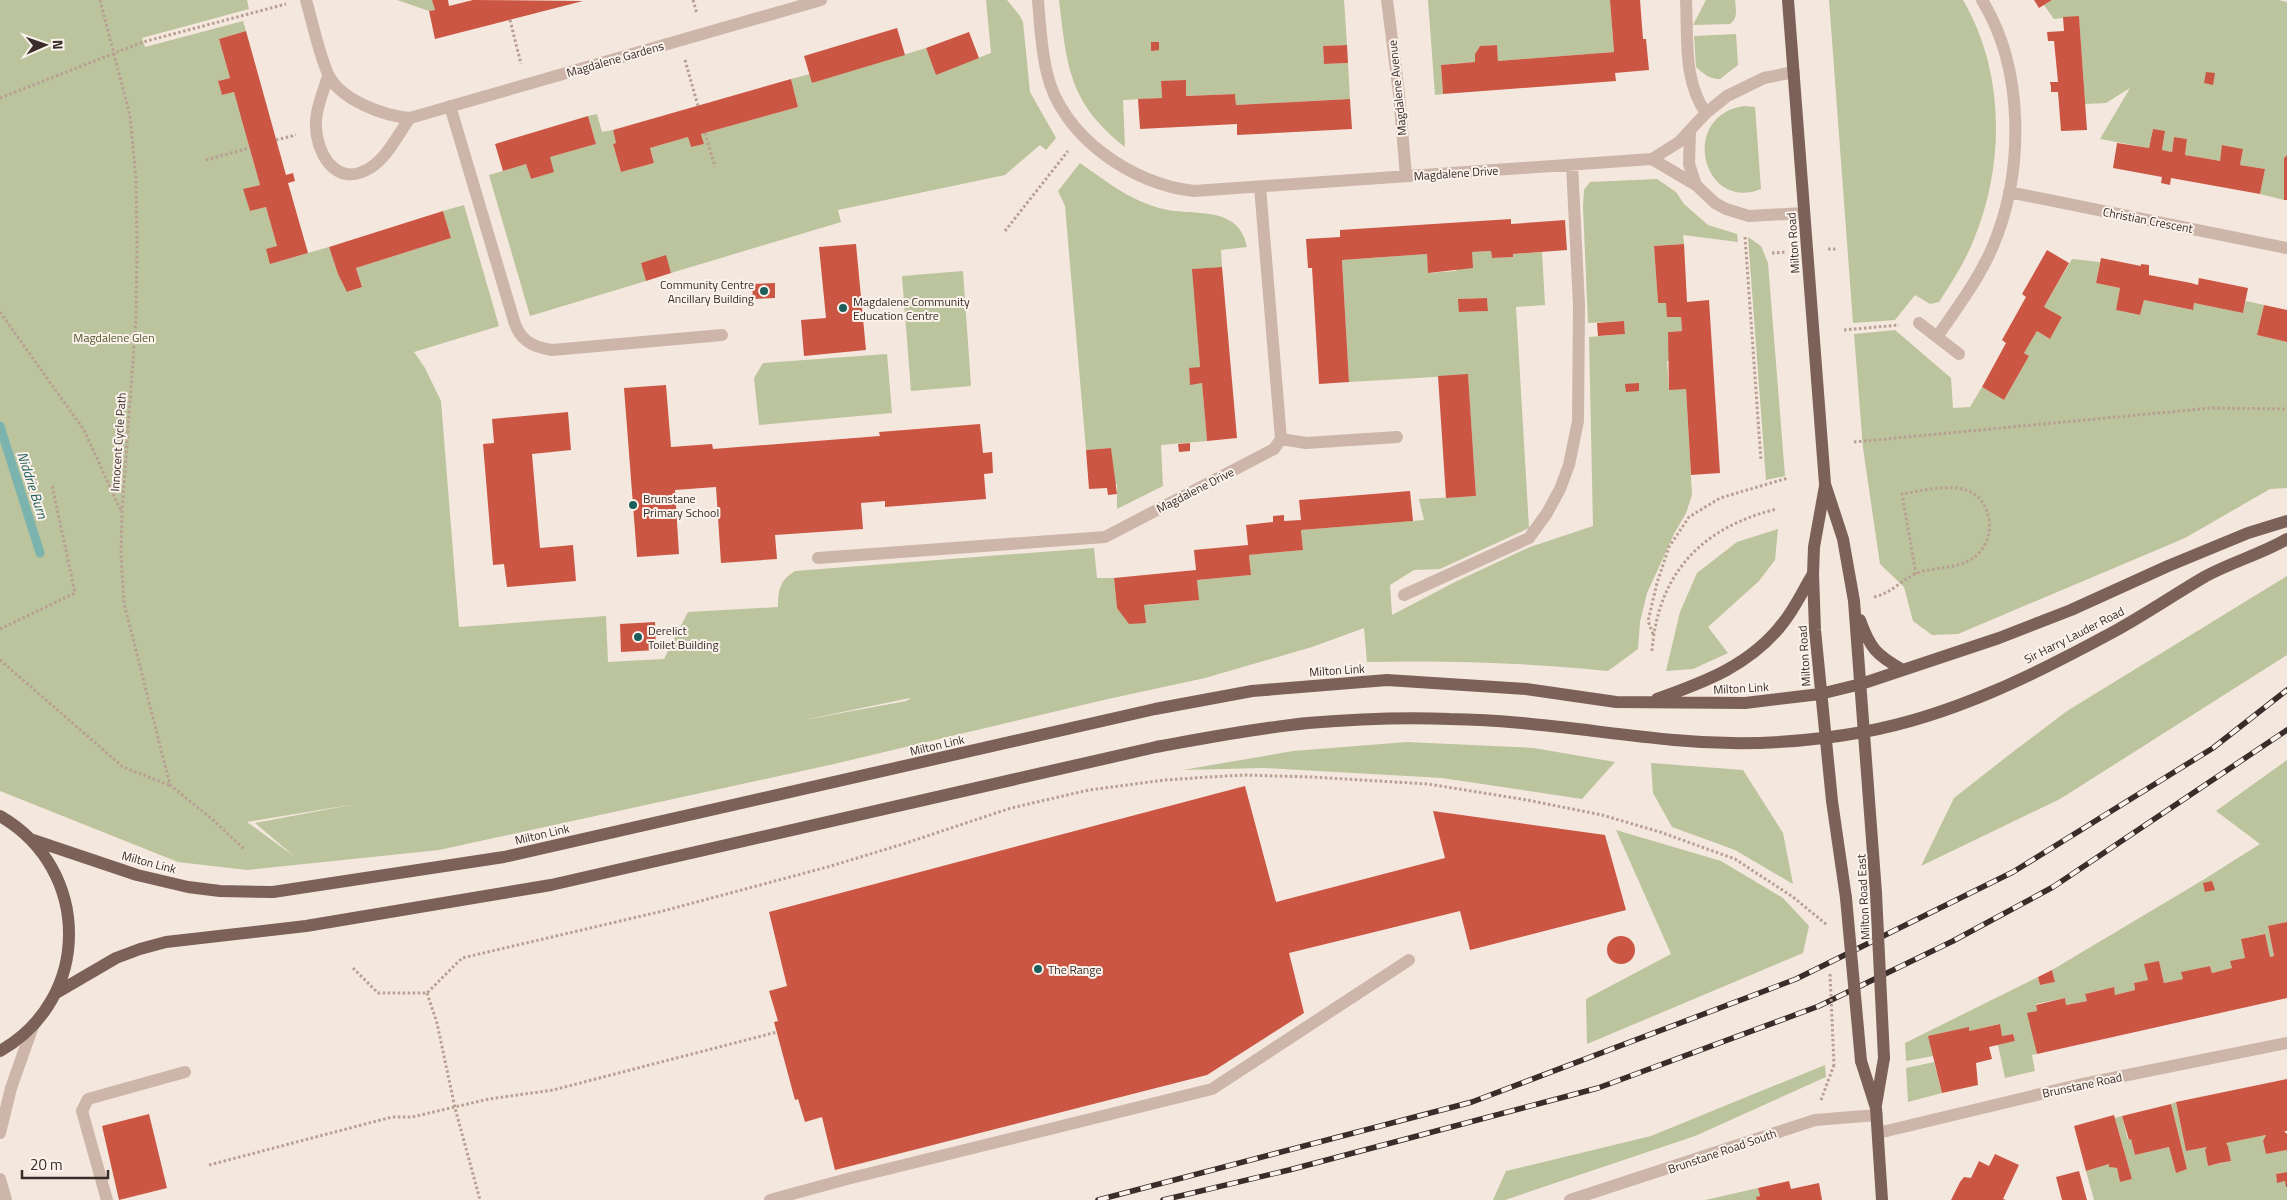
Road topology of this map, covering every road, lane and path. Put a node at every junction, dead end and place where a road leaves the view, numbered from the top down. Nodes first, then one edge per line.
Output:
1 (100, 0) edge
2 (306, 0) edge
3 (821, 0) edge
4 (1038, 0) edge
5 (1387, 0) edge
6 (1686, 0) edge
7 (1788, 0) edge
8 (1982, 0) edge
9 (292, 2) dead end
10 (510, 20) dead end
11 (680, 40) junction
12 (114, 53) junction
13 (1794, 72) junction
14 (328, 76) junction
15 (526, 84) junction
16 (0, 98) edge
17 (450, 106) junction
18 (698, 106) dead end
19 (1706, 113) junction
20 (410, 118) junction
21 (1690, 131) junction
22 (705, 133) dead end
23 (1082, 133) junction
24 (249, 148) dead end
25 (1652, 159) junction
26 (206, 160) dead end
27 (1572, 165) junction
28 (715, 166) dead end
29 (1406, 176) junction
30 (1696, 185) junction
31 (1260, 188) junction
32 (2009, 192) junction
33 (1804, 213) junction
34 (1005, 231) dead end
35 (1745, 240) dead end
36 (2287, 248) edge
37 (0, 312) edge
38 (1919, 323) joint
39 (1844, 330) dead end
40 (722, 335) dead end
41 (1937, 337) junction
42 (1959, 354) dead end
43 (2287, 409) edge
44 (1397, 437) dead end
45 (1281, 438) junction
46 (1854, 442) dead end
47 (1761, 461) dead end
48 (1788, 478) dead end
49 (1825, 484) junction
50 (52, 486) dead end
51 (1777, 509) dead end
52 (122, 512) junction
53 (2287, 521) edge
54 (2287, 540) edge
55 (818, 558) dead end
56 (1813, 574) junction
57 (1916, 574) junction
58 (1404, 595) dead end
59 (1854, 601) junction
60 (0, 629) edge
61 (1653, 634) junction
62 (1652, 651) dead end
63 (0, 660) edge
64 (1903, 670) junction
65 (1861, 684) junction
66 (1820, 694) junction
67 (1650, 702) junction
68 (1865, 732) junction
69 (1825, 738) junction
70 (170, 785) junction
71 (0, 816) edge
72 (30, 839) junction
73 (244, 850) dead end
74 (1827, 926) dead end
75 (1409, 960) dead end
76 (1829, 966) dead end
77 (353, 968) dead end
78 (427, 992) junction
79 (56, 993) junction
80 (33, 1026) junction
81 (777, 1032) dead end
82 (2287, 1043) edge
83 (0, 1051) edge
84 (185, 1072) dead end
85 (455, 1108) junction
86 (1876, 1111) junction
87 (1814, 1120) junction
88 (0, 1133) edge
89 (1878, 1133) junction
90 (209, 1165) dead end
91 (0, 1179) edge
92 (6, 1200) edge
93 (107, 1200) edge
94 (480, 1200) edge
95 (770, 1200) edge
96 (1570, 1200) edge
97 (1882, 1200) edge

1 - 12 path, Innocent Cycle Path
2 - 14 street
3 - 11 street, Magdalene Gardens
4 - 23 street, Magdalene Drive
5 - 29 street, Magdalene Avenue
6 - 19 street
7 - 13 main road, Milton Road
8 - 32 street
9 - 12 path
10 - 15 path
11 - 15 street, Magdalene Gardens
11 - 18 path
12 - 16 path
12 - 52 path, Innocent Cycle Path
13 - 19 street, Magdalene Drive
13 - 33 main road, Milton Road
14 - 20 street, Magdalene Gardens
14 - 20 street
15 - 17 street, Magdalene Gardens
17 - 20 street, Magdalene Gardens
17 - 40 street
19 - 21 street, Magdalene Drive
21 - 25 street, Magdalene Drive
21 - 30 street
22 - 28 path
23 - 31 street, Magdalene Drive
23 - 34 path
24 - 26 path
25 - 27 street, Magdalene Drive
25 - 30 street
27 - 29 street, Magdalene Drive
27 - 58 street
29 - 31 street, Magdalene Drive
30 - 33 street
31 - 45 street
32 - 36 street, Christian Crescent
32 - 41 street
33 - 49 main road, Milton Road
35 - 47 path
37 - 52 path
38 - 39 path
38 - 41 street
41 - 42 street
43 - 46 path
44 - 45 street
45 - 55 street, Magdalene Drive
48 - 61 path
49 - 56 main road, Milton Road
49 - 59 main road, Milton Road
50 - 60 path
51 - 61 path
52 - 70 path, Innocent Cycle Path
53 - 64 main road, Sir Harry Lauder Road
54 - 68 main road, Sir Harry Lauder Road
56 - 66 main road, Milton Road
56 - 67 main road
57 - 57 path
57 - 59 path
59 - 64 main road
59 - 65 main road, Milton Road
61 - 62 path
63 - 70 path
64 - 65 main road, Sir Harry Lauder Road
65 - 66 main road, Milton Link
65 - 68 main road, Milton Road East
66 - 67 main road, Milton Link
66 - 69 main road, Milton Road
67 - 72 main road, Milton Link
68 - 69 main road
68 - 86 main road, Milton Road East, bridge
69 - 79 main road
69 - 86 main road, Milton Road East, bridge
70 - 73 path
71 - 72 main road
72 - 79 main road
74 - 78 path
75 - 95 street
76 - 87 path, bridge
77 - 78 path
78 - 85 path
79 - 80 main road
80 - 83 main road
80 - 88 street
81 - 85 path
82 - 89 street, Brunstane Road
84 - 93 street
85 - 90 path
85 - 94 path
86 - 87 street, Brunstane Road South
86 - 89 main road, Milton Road East
87 - 96 street, Brunstane Road South
89 - 97 main road, Milton Road East
91 - 92 street

